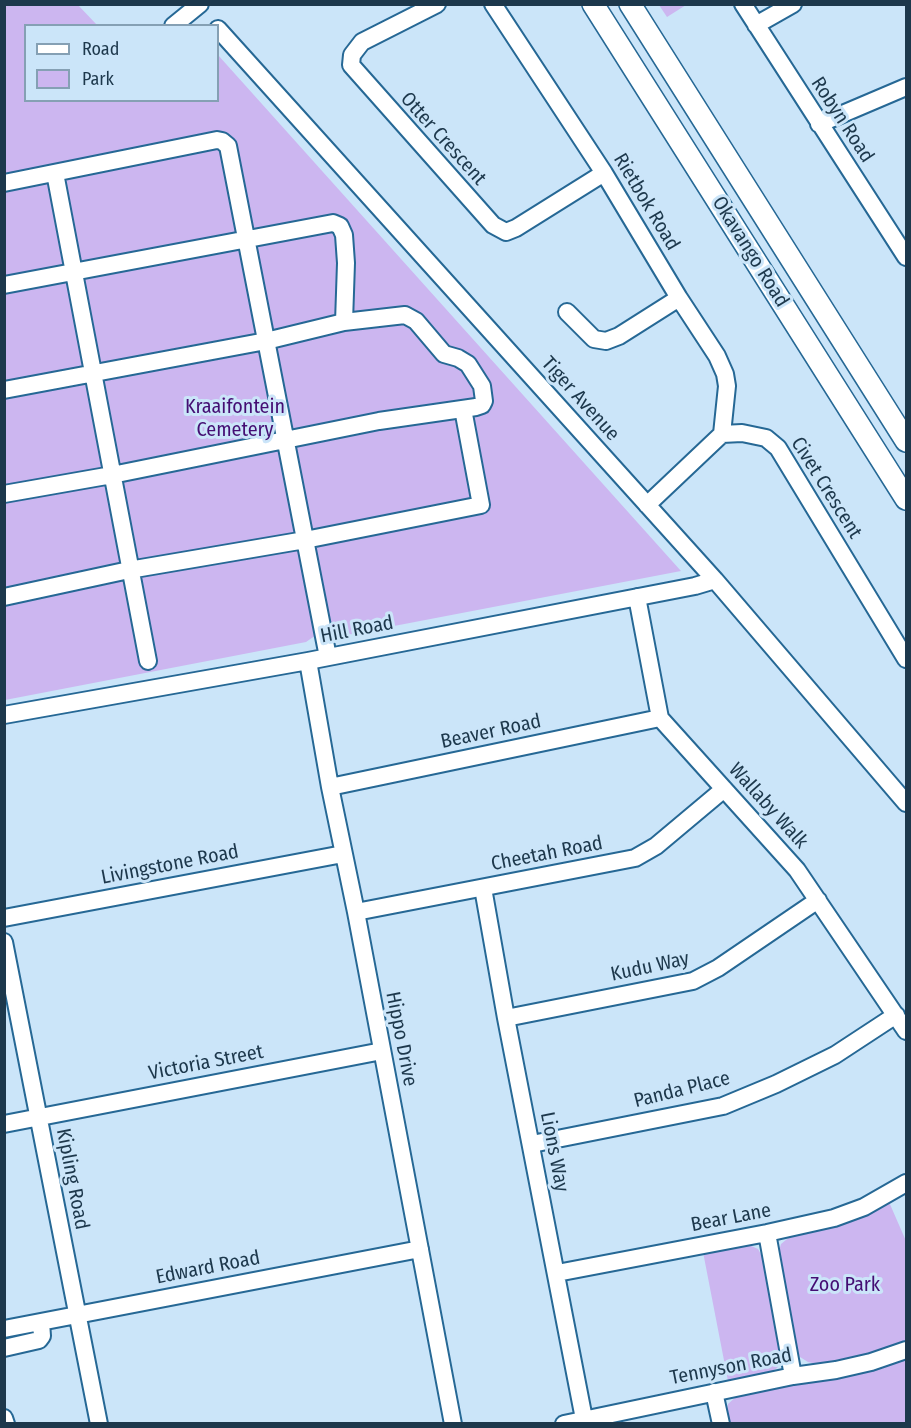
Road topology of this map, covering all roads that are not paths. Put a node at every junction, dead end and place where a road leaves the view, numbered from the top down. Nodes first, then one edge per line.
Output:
1 (437, 4) edge
2 (494, 4) edge
3 (593, 4) edge
4 (630, 4) edge
5 (743, 4) edge
6 (793, 4) edge
7 (198, 5) edge
8 (175, 24) edge
9 (214, 24) edge
10 (756, 26) junction
11 (219, 30) edge
12 (906, 87) edge
13 (819, 124) junction
14 (55, 173) junction
15 (604, 173) junction
16 (4, 183) edge
17 (246, 240) junction
18 (906, 257) edge
19 (73, 270) junction
20 (4, 285) edge
21 (679, 298) junction
22 (567, 312) dead end
23 (344, 322) junction
24 (266, 341) junction
25 (92, 373) junction
26 (4, 390) edge
27 (463, 409) junction
28 (723, 434) junction
29 (285, 440) junction
30 (906, 441) edge
31 (112, 476) junction
32 (4, 494) edge
33 (906, 499) edge
34 (647, 505) junction
35 (305, 540) junction
36 (129, 570) junction
37 (715, 580) junction
38 (4, 597) edge
39 (638, 597) junction
40 (328, 657) junction
41 (906, 659) edge
42 (148, 661) dead end
43 (308, 661) junction
44 (4, 715) edge
45 (660, 718) junction
46 (330, 787) junction
47 (724, 789) junction
48 (906, 803) edge
49 (343, 854) junction
50 (483, 888) junction
51 (818, 900) junction
52 (356, 912) junction
53 (4, 918) edge
54 (4, 942) edge
55 (896, 1015) junction
56 (506, 1018) junction
57 (906, 1031) edge
58 (381, 1051) junction
59 (39, 1117) junction
60 (4, 1124) edge
61 (532, 1144) junction
62 (906, 1183) edge
63 (767, 1233) junction
64 (420, 1249) junction
65 (556, 1273) junction
66 (77, 1315) junction
67 (41, 1322) junction
68 (4, 1329) edge
69 (4, 1348) edge
70 (906, 1350) edge
71 (793, 1376) junction
72 (714, 1392) junction
73 (4, 1418) edge
74 (585, 1421) edge
75 (6, 1424) edge
76 (99, 1424) edge
77 (453, 1424) edge
78 (564, 1424) edge
79 (721, 1424) edge

1 - 15 street, Otter Crescent
2 - 15 street, Rietbok Road
3 - 33 main road, Okavango Road
4 - 30 main road, Okavango Road
5 - 10 street, Robyn Road
6 - 10 street
7 - 8 street
7 - 9 street, Tiger Avenue
10 - 13 street, Robyn Road
11 - 34 street, Tiger Avenue
12 - 13 street
13 - 18 street, Robyn Road
14 - 16 street
14 - 17 street
14 - 19 street
15 - 21 street, Rietbok Road
17 - 19 street
17 - 23 street
17 - 24 street
19 - 20 street
19 - 25 street
21 - 22 street
21 - 28 street, Rietbok Road
23 - 24 street
23 - 27 street
24 - 25 street
24 - 29 street
25 - 26 street
25 - 31 street
27 - 29 street
27 - 35 street
28 - 34 street
28 - 41 street, Civet Crescent
29 - 31 street
29 - 35 street
31 - 32 street
31 - 36 street
34 - 37 street, Tiger Avenue
35 - 36 street
35 - 40 street
36 - 38 street
36 - 42 street
37 - 39 street, Hill Road
37 - 48 street, Tiger Avenue
39 - 40 street, Hill Road
39 - 45 street
40 - 43 street, Hill Road
43 - 44 street, Hill Road
43 - 46 street, Hippo Drive
45 - 46 street, Beaver Road
45 - 47 street, Wallaby Walk
46 - 49 street, Hippo Drive
47 - 50 street, Cheetah Road
47 - 51 street, Wallaby Walk
49 - 52 street, Hippo Drive
49 - 53 street, Livingstone Road
50 - 52 street, Cheetah Road
50 - 56 street, Lions Way
51 - 55 street, Wallaby Walk
51 - 56 street, Kudu Way
52 - 58 street, Hippo Drive
54 - 59 street, Kipling Road
55 - 57 street, Wallaby Walk
55 - 61 street, Panda Place
56 - 61 street, Lions Way
58 - 59 street, Victoria Street
58 - 64 street, Hippo Drive
59 - 60 street, Victoria Street
59 - 66 street, Kipling Road
61 - 65 street, Lions Way
62 - 63 street, Bear Lane
63 - 65 street, Bear Lane
63 - 71 street
64 - 66 street, Edward Road
64 - 77 street, Hippo Drive
65 - 74 street, Lions Way
66 - 67 street, Edward Road
66 - 76 street, Kipling Road
67 - 68 street, Edward Road
67 - 69 street
70 - 71 street, Tennyson Road
71 - 72 street, Tennyson Road
72 - 74 street, Tennyson Road
72 - 79 street
73 - 75 street
74 - 78 street, Tennyson Road

